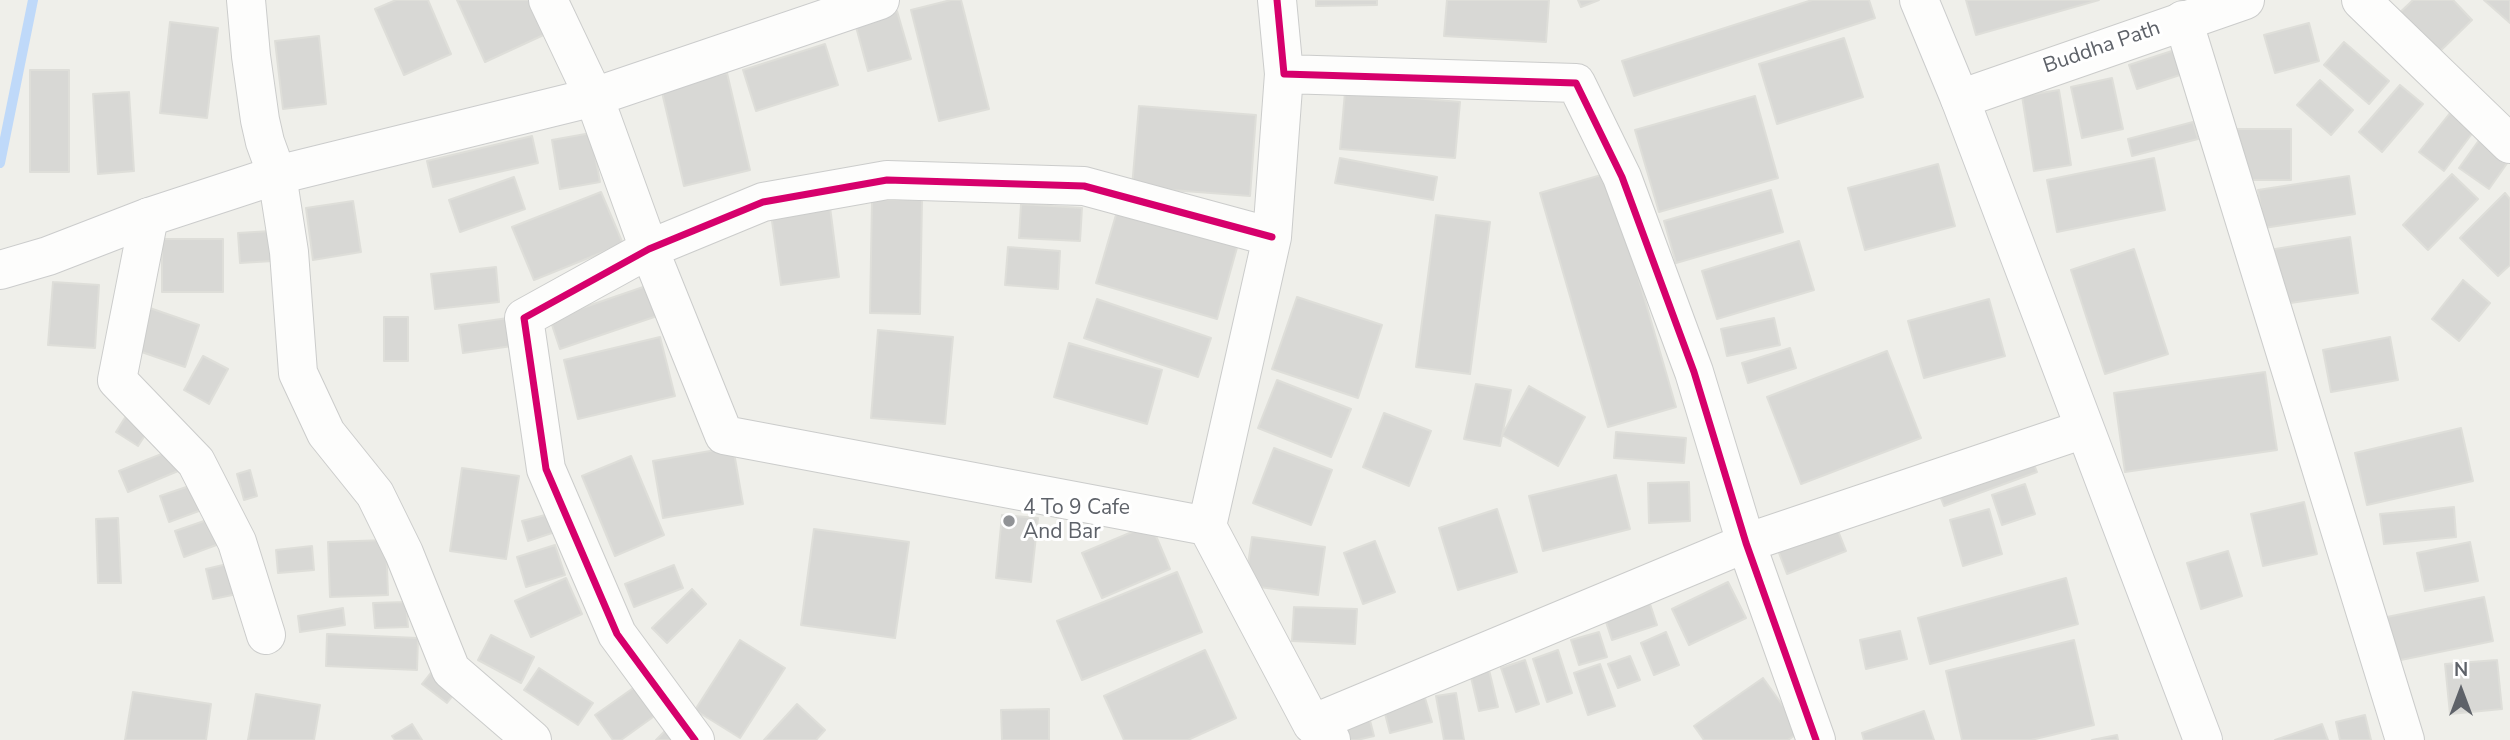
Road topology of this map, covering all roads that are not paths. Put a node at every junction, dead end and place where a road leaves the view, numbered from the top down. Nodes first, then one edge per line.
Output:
1 (246, 0) edge
2 (548, 0) edge
3 (880, 0) edge
4 (1277, 0) edge
5 (1919, 0) edge
6 (2245, 0) edge
7 (2361, 0) edge
8 (2183, 20) junction
9 (1284, 74) junction
10 (594, 97) junction
11 (1960, 99) junction
12 (2510, 144) edge
13 (277, 175) junction
14 (149, 217) junction
15 (1272, 237) junction
16 (649, 249) junction
17 (0, 270) edge
18 (2084, 429) junction
19 (1207, 526) junction
20 (1746, 543) junction
21 (266, 635) dead end
22 (1321, 732) edge
23 (532, 740) edge
24 (695, 740) edge
25 (1816, 740) edge
26 (2203, 740) edge
27 (2404, 740) edge

1 - 13 street
2 - 10 street
3 - 10 street
4 - 9 street
5 - 11 street
6 - 8 street, Buddha Path
7 - 12 street
8 - 11 street, Buddha Path
8 - 27 street
9 - 15 street
9 - 20 street
10 - 13 street
10 - 16 street
11 - 18 street
13 - 14 street
13 - 23 street
14 - 17 street
14 - 21 street
15 - 16 street
15 - 19 street
16 - 19 street
16 - 24 street
18 - 20 street
18 - 26 street
19 - 22 street
20 - 22 street
20 - 25 street

